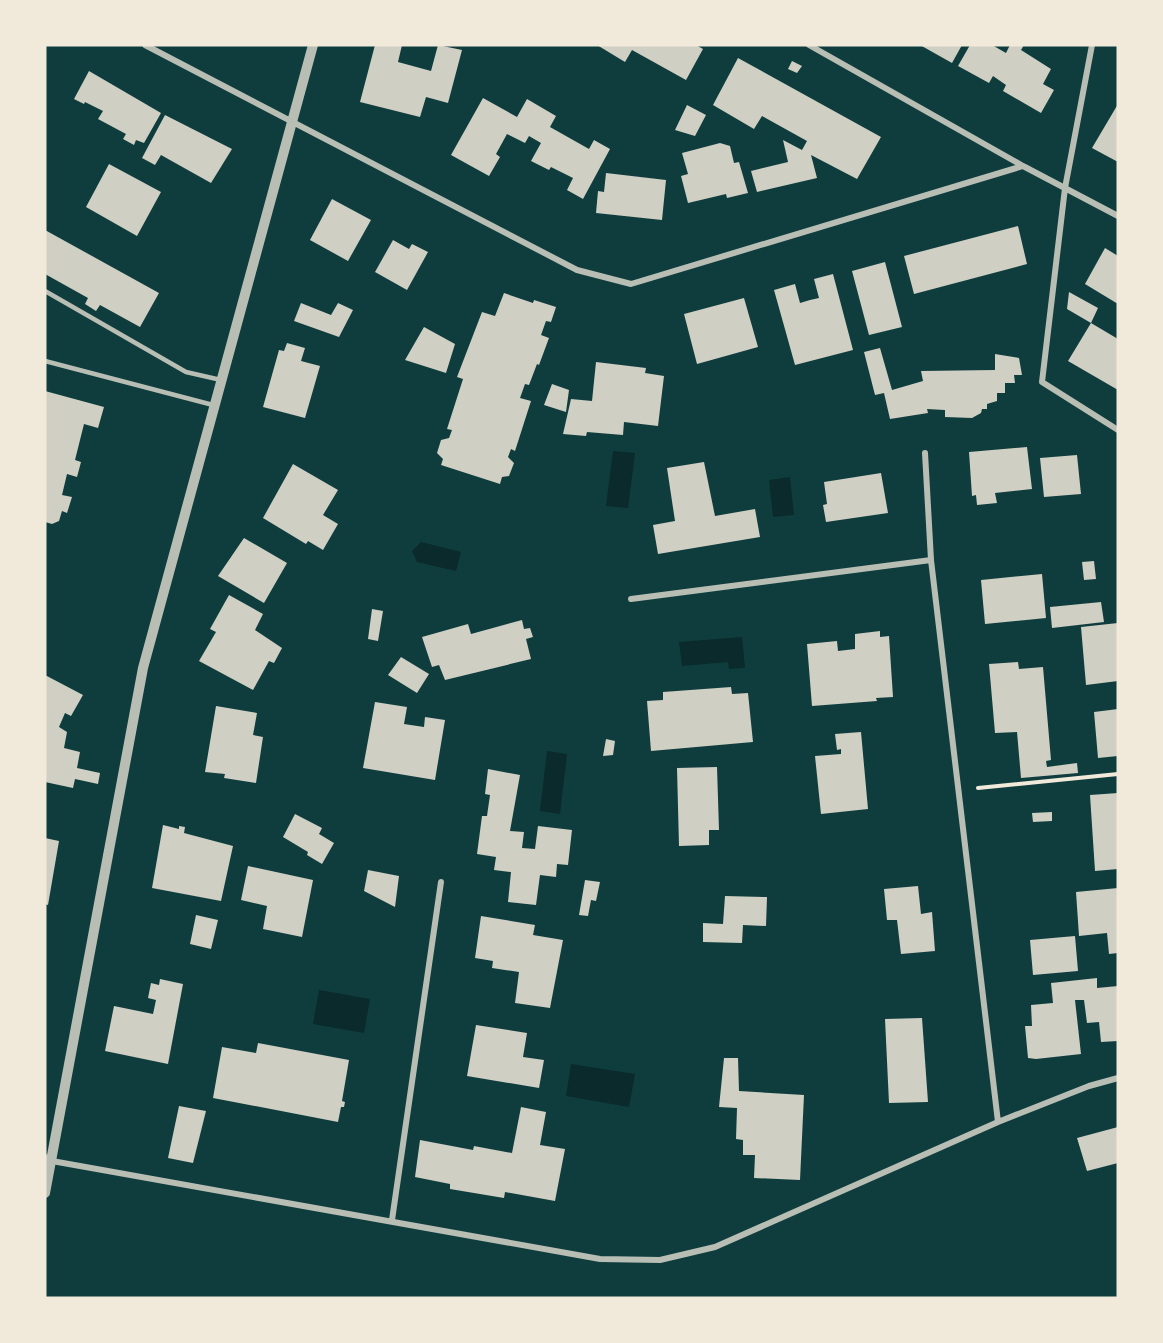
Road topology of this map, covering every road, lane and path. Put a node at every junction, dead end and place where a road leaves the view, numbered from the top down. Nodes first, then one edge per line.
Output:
1 (145, 45) edge
2 (313, 45) edge
3 (809, 45) edge
4 (1092, 45) edge
5 (291, 123) junction
6 (1023, 166) junction
7 (1065, 188) junction
8 (1118, 216) edge
9 (45, 291) edge
10 (45, 361) edge
11 (221, 380) junction
12 (213, 405) junction
13 (1118, 430) edge
14 (925, 453) dead end
15 (930, 560) junction
16 (631, 599) dead end
17 (1118, 774) edge
18 (958, 790) junction
19 (441, 882) dead end
20 (1118, 1078) edge
21 (998, 1122) junction
22 (48, 1159) edge
23 (45, 1194) edge
24 (392, 1220) junction

1 - 5 street
2 - 5 street
3 - 6 street
4 - 7 street
5 - 6 street
5 - 11 street
6 - 7 street
7 - 8 street
7 - 13 street
9 - 11 lane
10 - 12 lane
11 - 12 street
12 - 22 street
14 - 15 street
15 - 16 street
15 - 18 street
17 - 18 path
18 - 21 street
19 - 24 street
20 - 21 street
21 - 24 street
22 - 23 street
22 - 24 street

